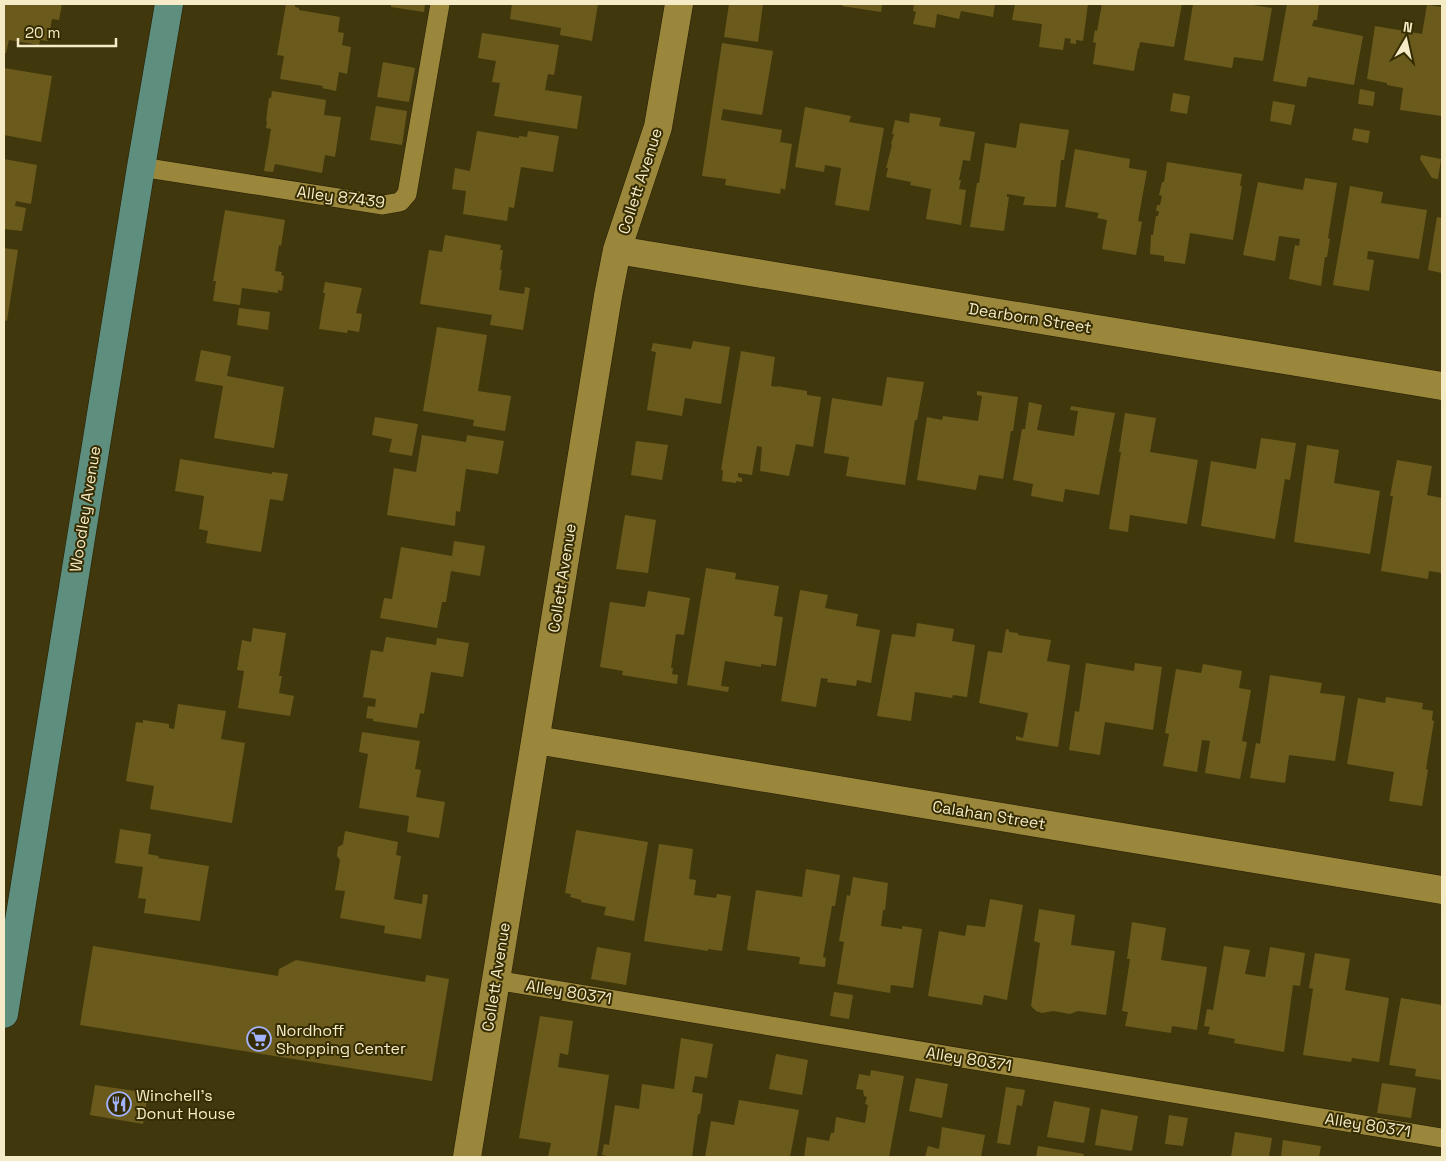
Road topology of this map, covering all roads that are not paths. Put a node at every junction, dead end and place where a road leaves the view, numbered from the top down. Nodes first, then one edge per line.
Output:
1 (169, 4) edge
2 (440, 4) edge
3 (679, 4) edge
4 (141, 167) junction
5 (617, 250) junction
6 (1442, 386) edge
7 (536, 740) junction
8 (1442, 890) edge
9 (13, 900) edge
10 (495, 980) junction
11 (4, 1014) edge
12 (1442, 1138) edge
13 (467, 1157) edge

1 - 4 main road, Woodley Avenue
2 - 4 lane, Alley 87439
3 - 5 street, Collett Avenue
4 - 9 main road, Woodley Avenue
5 - 6 street, Dearborn Street
5 - 7 street, Collett Avenue
7 - 8 street, Calahan Street
7 - 10 street, Collett Avenue
9 - 11 main road, Woodley Avenue
10 - 12 lane, Alley 80371
10 - 13 street, Collett Avenue

